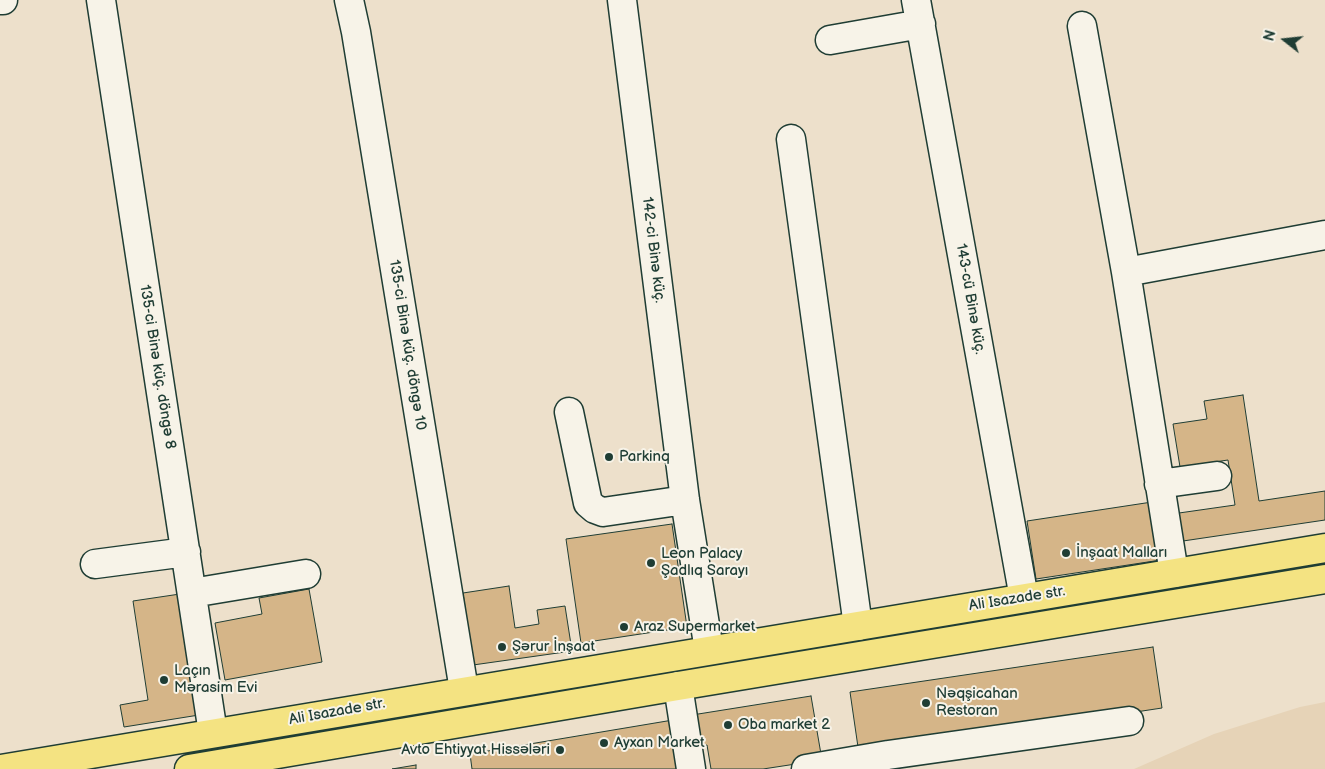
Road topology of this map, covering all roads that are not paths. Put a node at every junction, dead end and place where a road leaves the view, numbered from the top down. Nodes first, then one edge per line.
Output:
1 (101, 0) edge
2 (349, 0) edge
3 (622, 0) edge
4 (918, 12) edge
5 (1082, 26) dead end
6 (830, 40) dead end
7 (791, 139) dead end
8 (1325, 235) edge
9 (1126, 272) junction
10 (569, 412) dead end
11 (1216, 476) dead end
12 (1160, 484) junction
13 (685, 500) junction
14 (1325, 548) edge
15 (186, 552) junction
16 (96, 564) dead end
17 (1174, 573) junction
18 (306, 574) dead end
19 (1325, 579) edge
20 (192, 593) junction
21 (1024, 598) junction
22 (858, 626) junction
23 (708, 650) junction
24 (674, 656) junction
25 (713, 680) junction
26 (678, 686) junction
27 (464, 690) junction
28 (1129, 721) dead end
29 (213, 733) junction
30 (1, 769) edge
31 (189, 769) edge
32 (691, 769) edge
33 (806, 769) edge

1 - 15 street, 135-ci Binə küç. döngə 8
2 - 27 street, 135-ci Binə küç. döngə 10
3 - 13 street, 142-ci Binə küç.
4 - 6 street
4 - 21 street, 143-cü Binə küç.
5 - 9 street
7 - 22 street
8 - 9 street
9 - 12 street
10 - 13 street
11 - 12 street
12 - 17 street
13 - 23 street, 142-ci Binə küç.
14 - 17 main road, Ali Isazade str.
15 - 16 street
15 - 20 street, 135-ci Binə küç. döngə 8
17 - 21 main road, Ali Isazade str.
18 - 20 street
19 - 25 main road, Ali Isazade str.
20 - 29 street, 135-ci Binə küç. döngə 8
21 - 22 main road, Ali Isazade str.
22 - 23 main road, Ali Isazade str.
23 - 24 main road, Ali Isazade str.
23 - 25 main road
24 - 26 main road
24 - 27 main road, Ali Isazade str.
25 - 26 main road, Ali Isazade str.
26 - 31 main road, Ali Isazade str.
26 - 32 street
27 - 29 main road, Ali Isazade str.
28 - 33 street
29 - 30 main road, Ali Isazade str.

